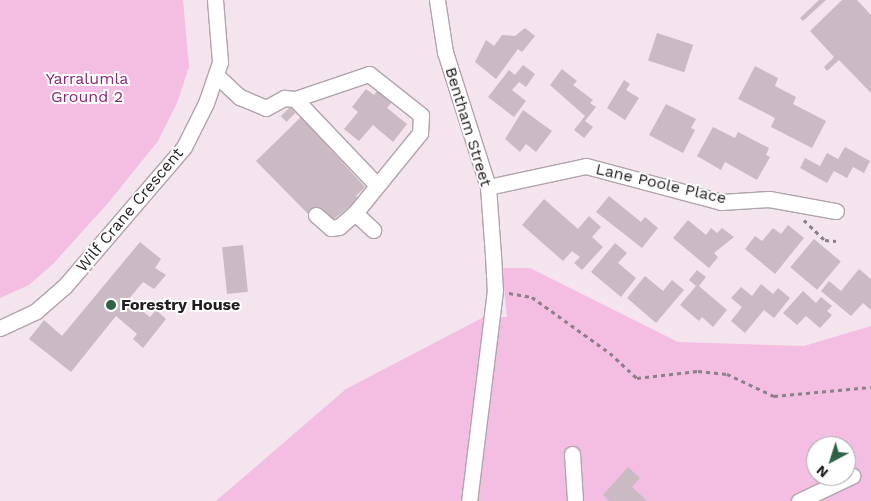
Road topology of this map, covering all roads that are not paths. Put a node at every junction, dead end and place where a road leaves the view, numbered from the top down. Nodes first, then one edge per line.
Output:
1 (215, 0) edge
2 (437, 0) edge
3 (216, 75) junction
4 (295, 99) junction
5 (375, 183) junction
6 (488, 187) junction
7 (836, 211) dead end
8 (355, 213) junction
9 (316, 215) dead end
10 (373, 230) dead end
11 (0, 328) edge
12 (572, 454) dead end
13 (831, 486) edge
14 (469, 501) edge
15 (575, 501) edge
16 (799, 501) edge

1 - 3 street, Wilf Crane Crescent
2 - 6 street, Bentham Street
3 - 4 street
3 - 11 street, Wilf Crane Crescent
4 - 5 street
4 - 5 street
5 - 8 street
6 - 7 street, Lane Poole Place
6 - 14 street, Bentham Street
8 - 9 street
8 - 10 street
12 - 15 street
13 - 16 street

